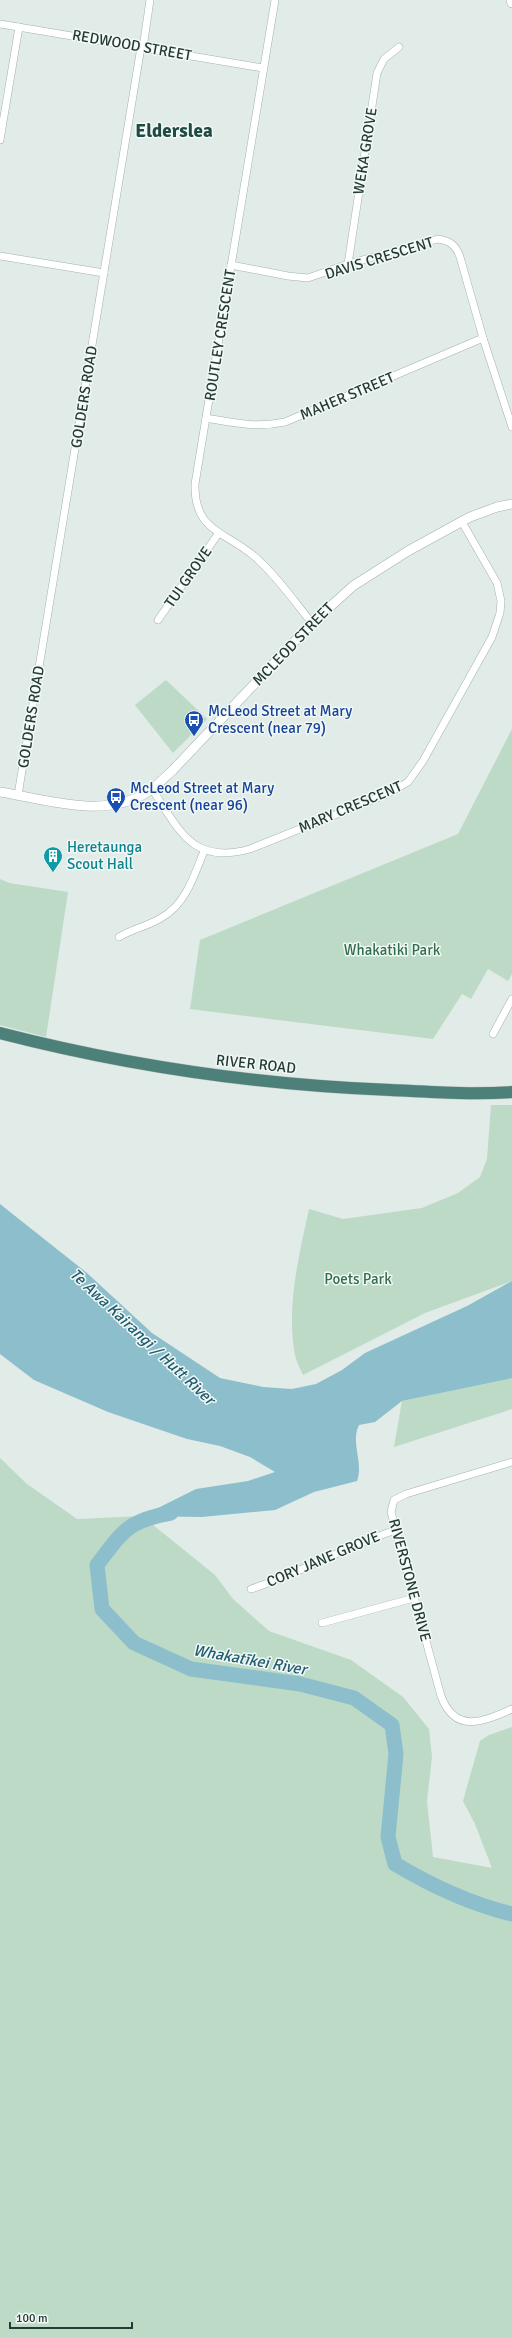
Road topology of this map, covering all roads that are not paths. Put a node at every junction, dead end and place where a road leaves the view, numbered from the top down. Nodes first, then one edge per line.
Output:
1 (150, 0) edge
2 (275, 0) edge
3 (511, 0) edge
4 (512, 3) edge
5 (0, 24) edge
6 (19, 27) junction
7 (142, 47) junction
8 (399, 47) dead end
9 (263, 68) junction
10 (0, 140) edge
11 (0, 256) edge
12 (348, 264) junction
13 (231, 266) junction
14 (104, 273) junction
15 (483, 338) junction
16 (206, 418) junction
17 (512, 427) edge
18 (512, 504) edge
19 (462, 522) junction
20 (218, 534) junction
21 (158, 620) dead end
22 (312, 623) junction
23 (152, 789) junction
24 (0, 792) edge
25 (18, 795) junction
26 (204, 851) junction
27 (119, 937) dead end
28 (512, 999) edge
29 (0, 1033) edge
30 (493, 1034) dead end
31 (512, 1092) edge
32 (512, 1462) edge
33 (396, 1530) junction
34 (251, 1589) dead end
35 (414, 1598) junction
36 (322, 1623) dead end
37 (512, 1710) edge

1 - 7 street, GOLDERS ROAD
2 - 9 street, ROUTLEY CRESCENT
3 - 4 street
5 - 6 street, REDWOOD STREET
6 - 7 street, REDWOOD STREET
6 - 10 street
7 - 9 street, REDWOOD STREET
7 - 14 street, GOLDERS ROAD
8 - 12 street, WEKA GROVE
9 - 13 street, ROUTLEY CRESCENT
11 - 14 street
12 - 13 street, DAVIS CRESCENT
12 - 15 street, DAVIS CRESCENT
13 - 16 street, ROUTLEY CRESCENT
14 - 25 street, GOLDERS ROAD
15 - 16 street, MAHER STREET
15 - 17 street, DAVIS CRESCENT
16 - 20 street, ROUTLEY CRESCENT
18 - 19 street, MCLEOD STREET
19 - 22 street, MCLEOD STREET
19 - 26 street, MARY CRESCENT
20 - 21 street, TUI GROVE
20 - 22 street, ROUTLEY CRESCENT
22 - 23 street, MCLEOD STREET
23 - 25 street, MCLEOD STREET
23 - 26 street
24 - 25 street, MCLEOD STREET
26 - 27 street
28 - 30 street
29 - 31 highway, RIVER ROAD
32 - 33 street, RIVERSTONE DRIVE
33 - 34 street, CORY JANE GROVE
33 - 35 street, RIVERSTONE DRIVE
35 - 36 street
35 - 37 street, RIVERSTONE DRIVE

